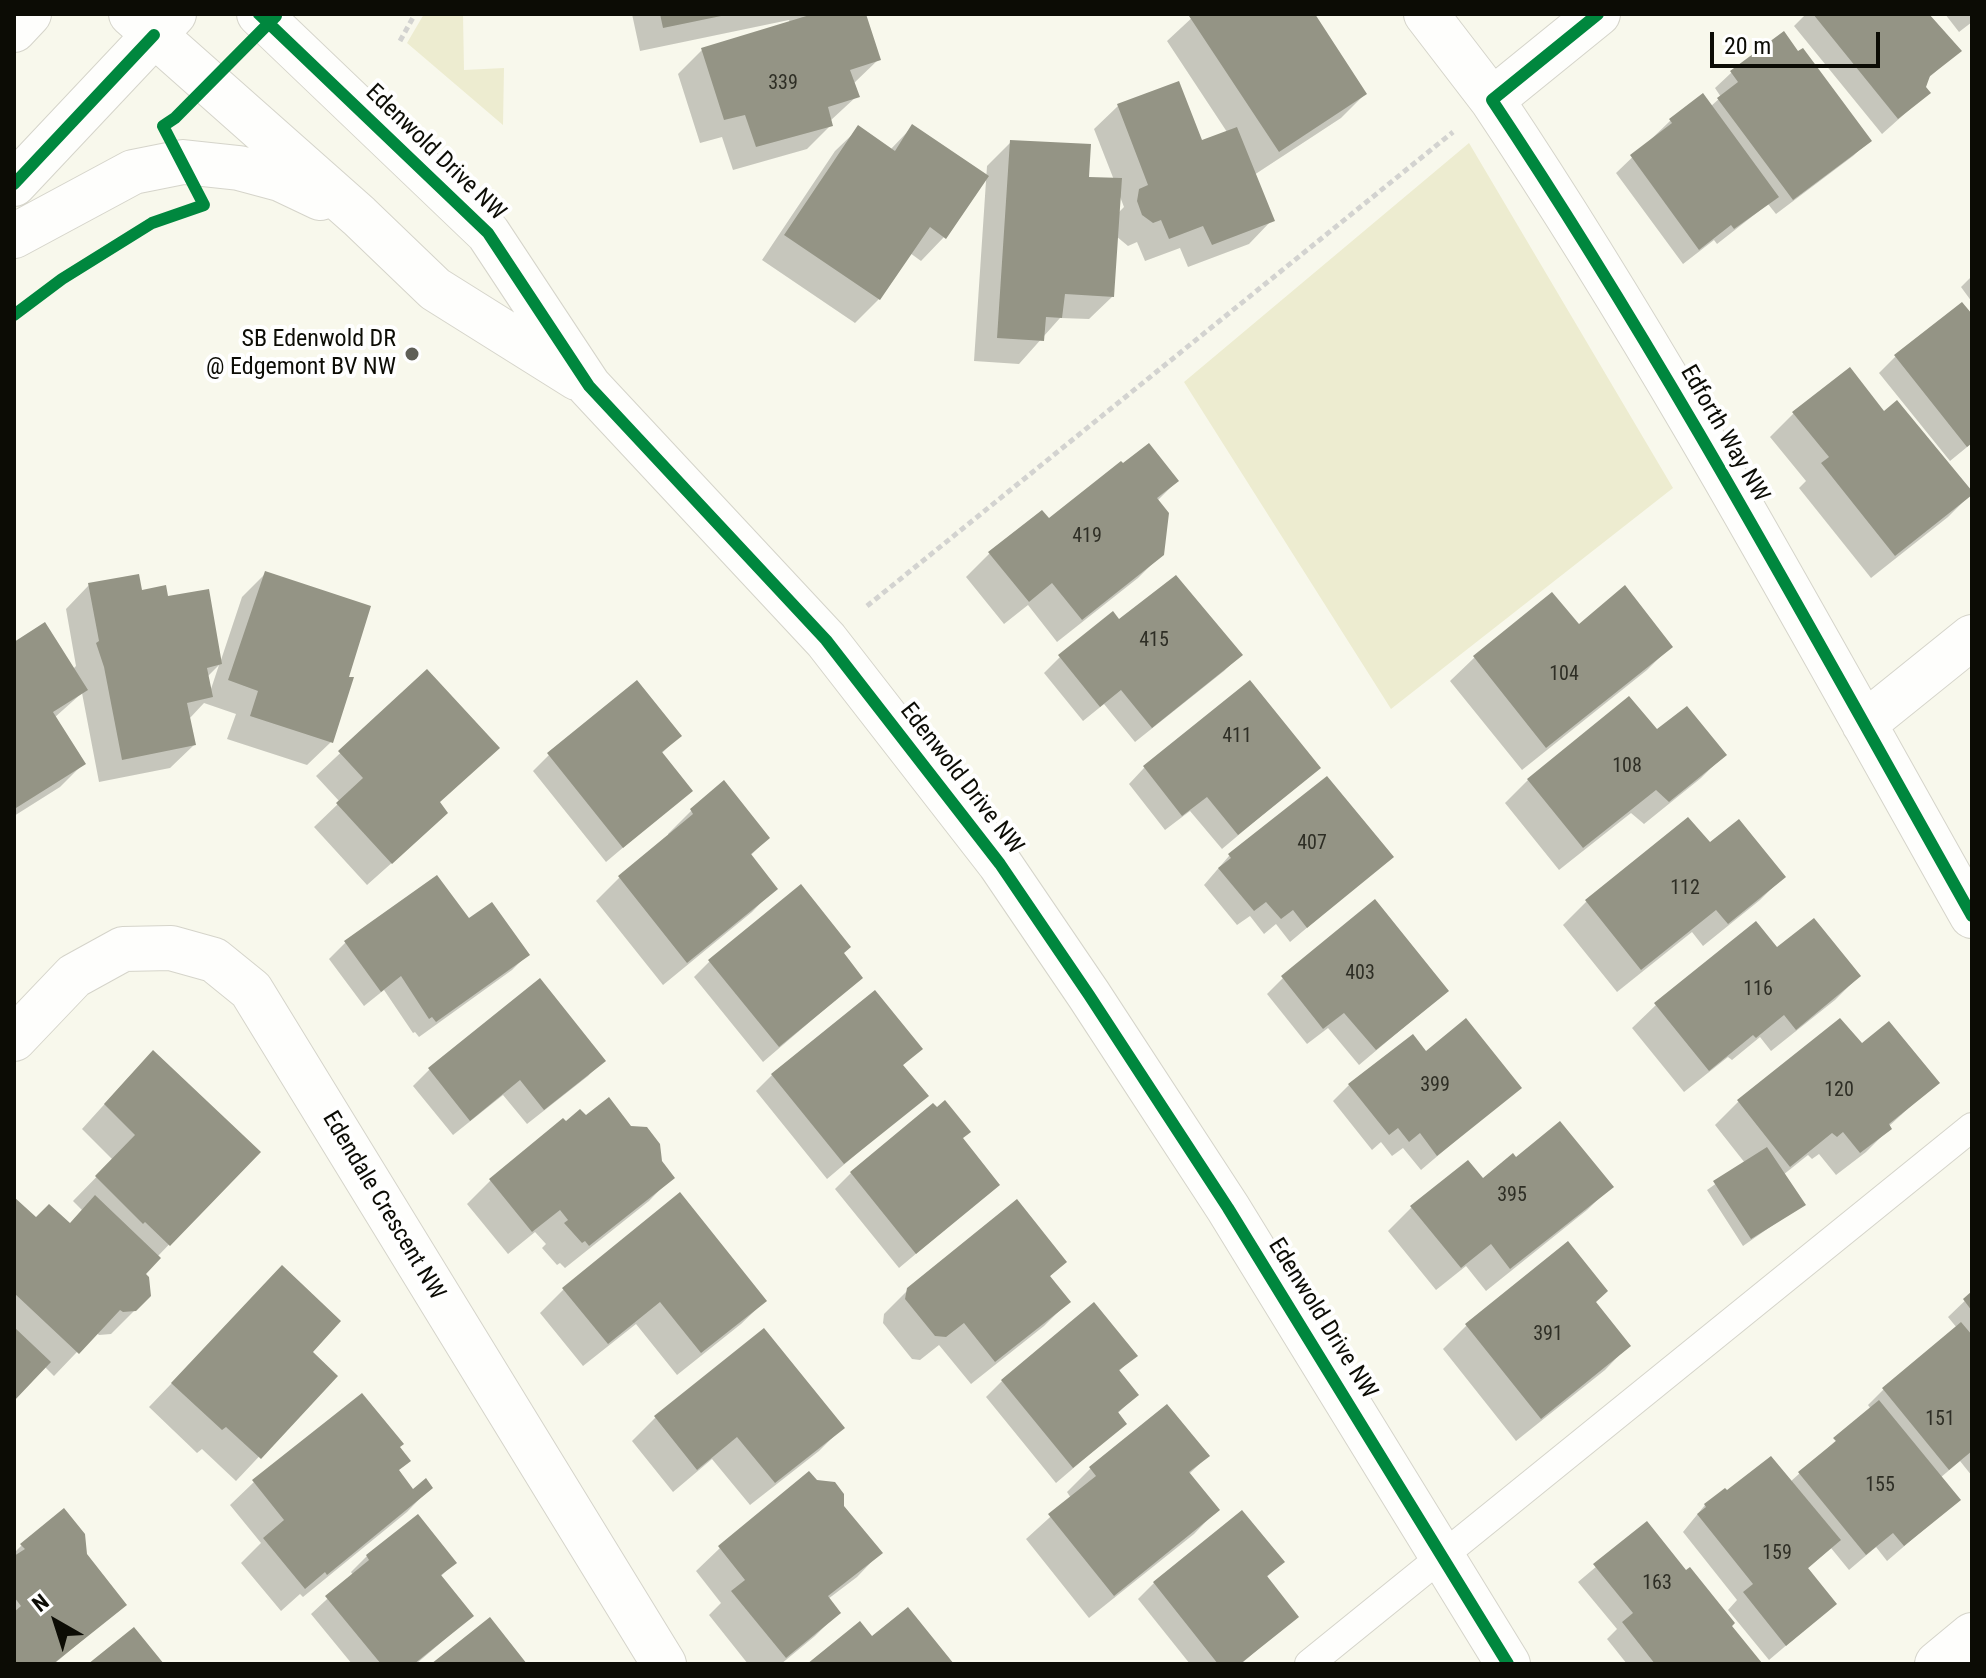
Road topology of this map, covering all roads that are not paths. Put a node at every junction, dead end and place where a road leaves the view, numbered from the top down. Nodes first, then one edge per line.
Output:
1 (29, 14) edge
2 (259, 14) edge
3 (1426, 14) edge
4 (1598, 14) edge
5 (153, 21) edge
6 (14, 30) edge
7 (1492, 100) junction
8 (14, 184) edge
9 (359, 216) junction
10 (14, 236) edge
11 (589, 386) junction
12 (1972, 637) edge
13 (1864, 724) junction
14 (1972, 916) edge
15 (14, 1039) edge
16 (1972, 1127) edge
17 (1443, 1556) junction
18 (1972, 1635) edge
19 (664, 1664) edge
20 (1309, 1664) edge
21 (1508, 1664) edge
22 (1937, 1664) edge

1 - 6 street
2 - 11 street, Edenwold Drive NW
3 - 7 street, Edforth Way NW
4 - 7 street
5 - 8 street
5 - 9 street, Edenwold Drive NW
7 - 13 street, Edforth Way NW
9 - 10 street
9 - 11 street, Edenwold Drive NW
11 - 17 street, Edenwold Drive NW
12 - 13 street
13 - 14 street, Edforth Way NW
15 - 19 street, Edendale Crescent NW
16 - 17 lane
17 - 20 lane
17 - 21 street, Edenwold Drive NW
18 - 22 street

